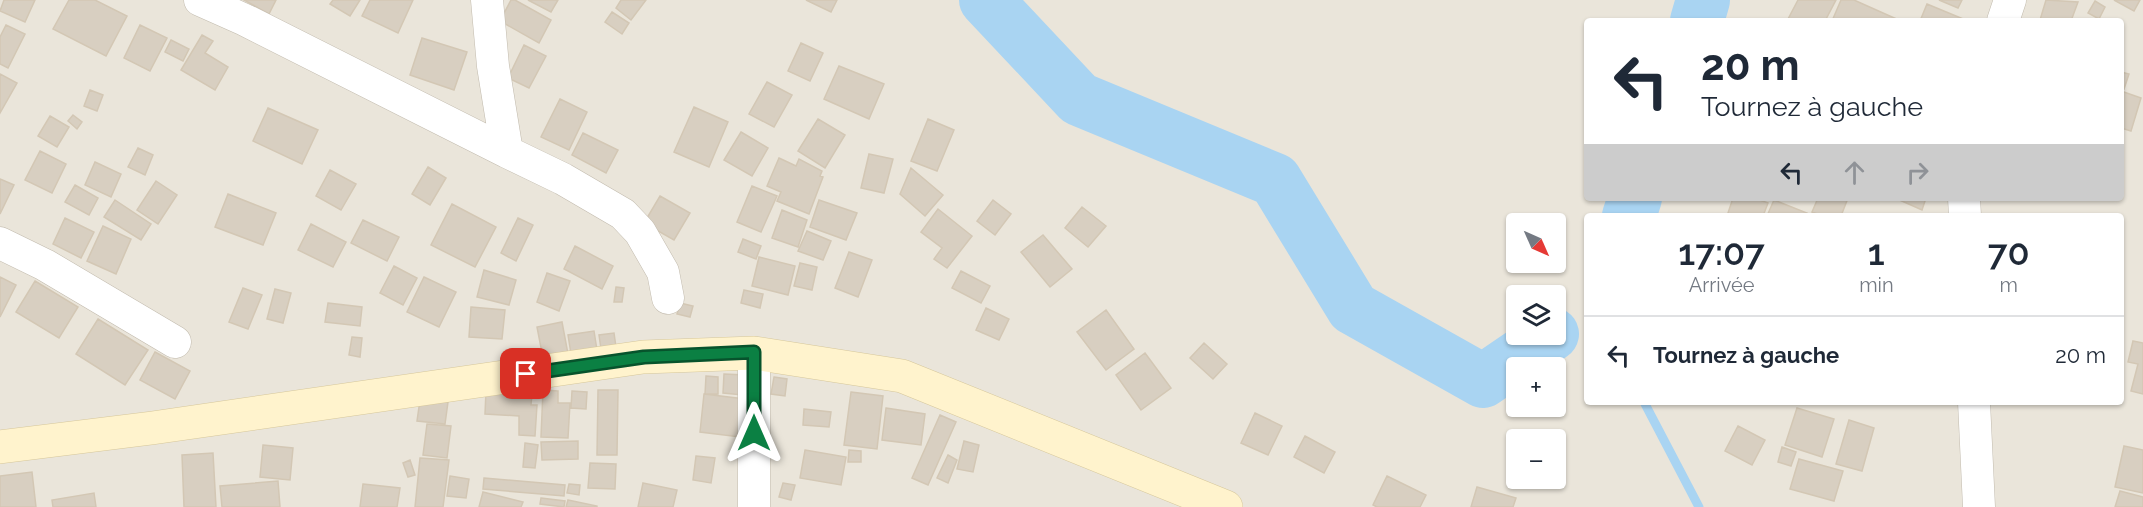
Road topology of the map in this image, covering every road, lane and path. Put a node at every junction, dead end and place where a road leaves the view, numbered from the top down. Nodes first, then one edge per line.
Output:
1 (200, 0) edge
2 (487, 0) edge
3 (2010, 0) edge
4 (2004, 18) edge
5 (507, 152) junction
6 (0, 243) edge
7 (668, 298) dead end
8 (175, 342) dead end
9 (754, 352) junction
10 (1974, 405) edge
11 (0, 447) edge
12 (754, 507) edge
13 (1226, 507) edge
14 (1979, 507) edge

1 - 5 street
2 - 5 street
3 - 4 street
5 - 7 street
6 - 8 street
9 - 11 main road
9 - 12 street
9 - 13 main road
10 - 14 street

